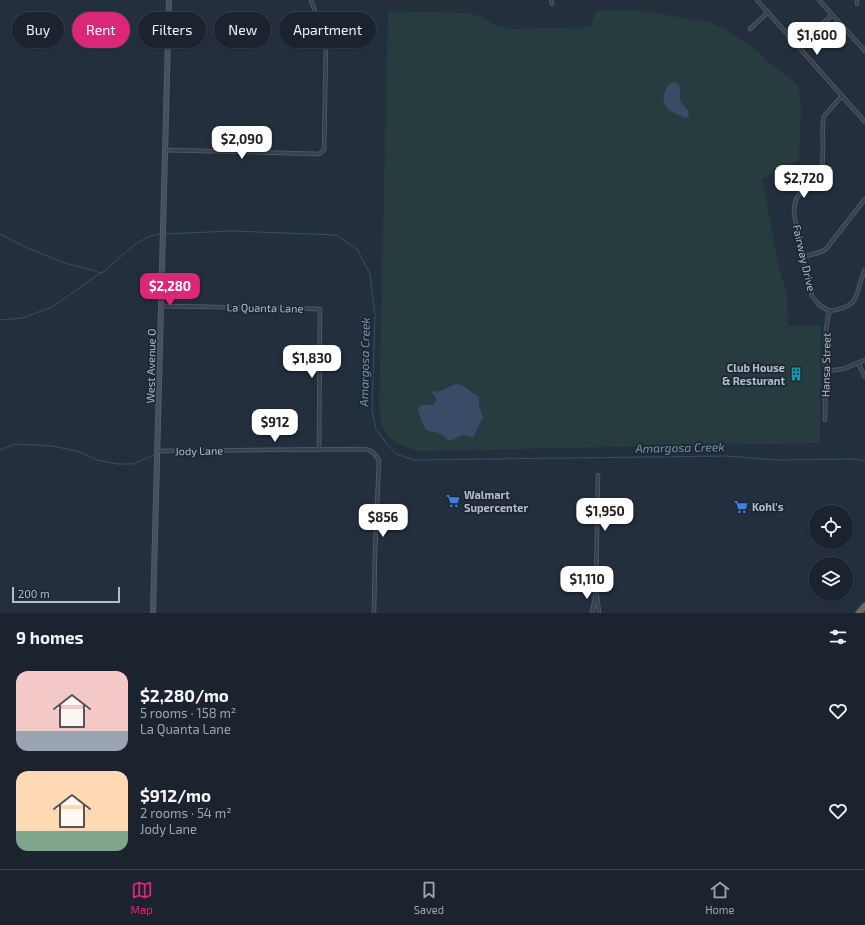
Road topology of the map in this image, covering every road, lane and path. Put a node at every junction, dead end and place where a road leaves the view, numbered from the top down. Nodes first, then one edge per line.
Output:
1 (169, 0) edge
2 (310, 0) edge
3 (757, 0) edge
4 (819, 0) edge
5 (768, 12) junction
6 (832, 15) junction
7 (750, 29) dead end
8 (798, 46) junction
9 (865, 51) edge
10 (842, 96) junction
11 (865, 122) edge
12 (165, 150) junction
13 (865, 199) edge
14 (803, 257) junction
15 (865, 270) edge
16 (162, 306) junction
17 (829, 311) junction
18 (865, 360) edge
19 (858, 363) junction
20 (826, 371) junction
21 (865, 377) edge
22 (825, 420) dead end
23 (319, 450) junction
24 (158, 451) junction
25 (598, 475) dead end
26 (596, 589) junction
27 (865, 606) edge
28 (153, 613) edge
29 (374, 613) edge
30 (592, 613) edge
31 (599, 613) edge
32 (859, 613) edge

1 - 12 main road, West Avenue O
2 - 12 street
3 - 5 street
4 - 6 street
5 - 7 street
5 - 8 street
6 - 8 street
6 - 9 street
8 - 10 street
10 - 11 street
10 - 14 street, Fairway Drive
12 - 16 main road, West Avenue O
13 - 14 street
14 - 17 street, Fairway Drive
15 - 17 street
16 - 23 street, La Quanta Lane
16 - 24 main road, West Avenue O
17 - 20 street, Hansa Street
18 - 19 street
19 - 20 street
19 - 21 street
20 - 22 street, Hansa Street
23 - 24 street, Jody Lane
23 - 29 street, Jody Lane
24 - 28 main road, West Avenue O
25 - 26 street
26 - 30 street
26 - 31 street
27 - 32 highway

